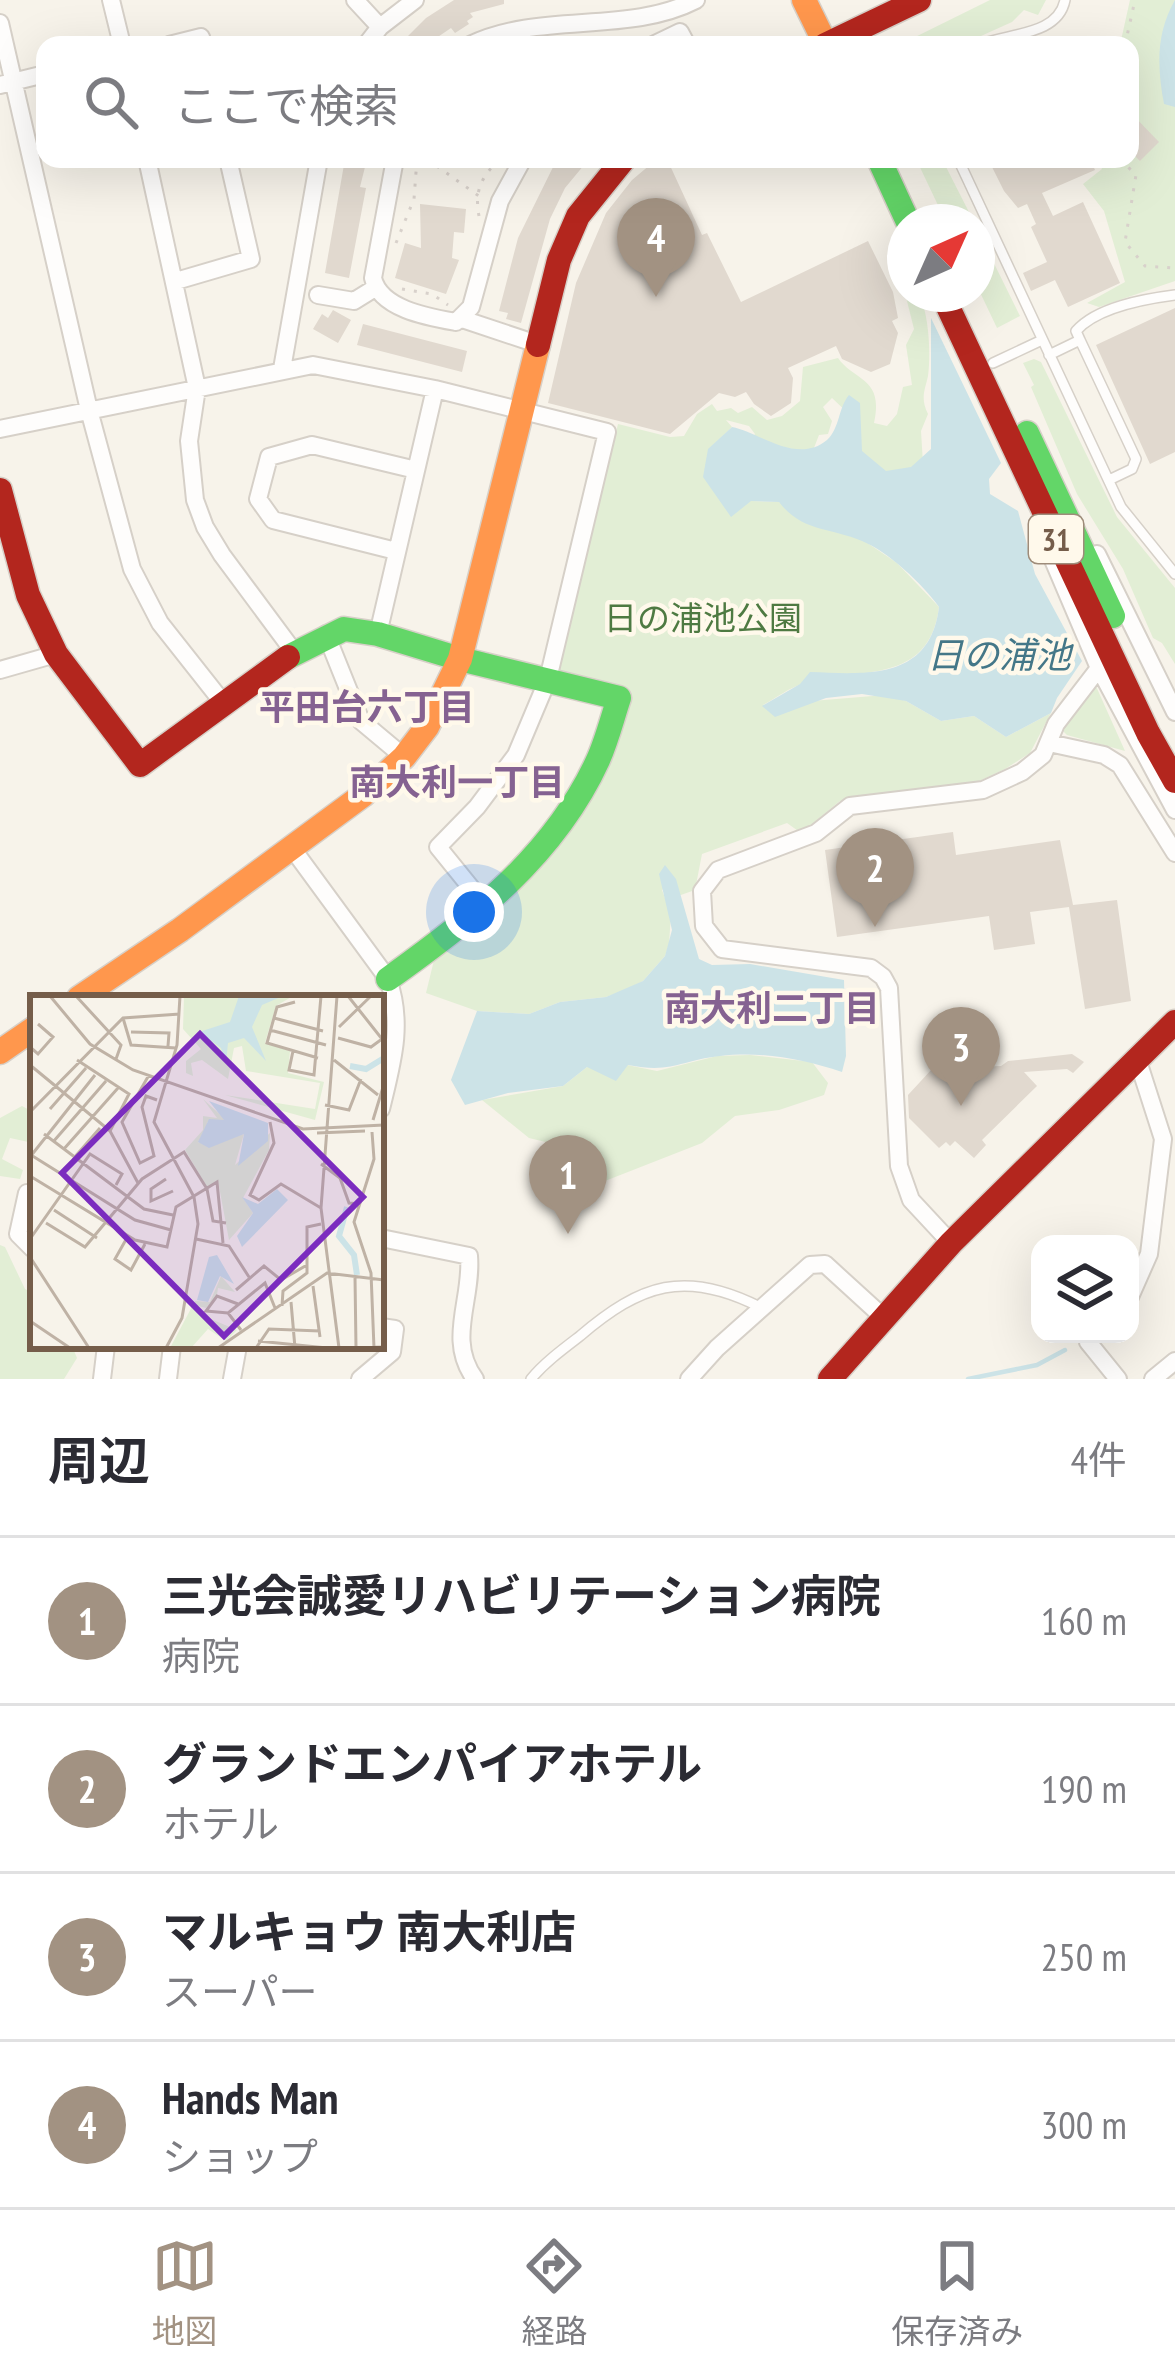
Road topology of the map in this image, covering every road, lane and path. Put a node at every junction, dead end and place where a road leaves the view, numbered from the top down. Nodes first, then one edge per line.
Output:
1 (110, 0) edge
2 (355, 0) edge
3 (415, 0) edge
4 (696, 0) edge
5 (804, 0) edge
6 (825, 0) edge
7 (919, 0) edge
8 (1065, 0) edge
9 (1135, 0) edge
10 (671, 13) junction
11 (0, 23) edge
12 (380, 27) junction
13 (120, 36) edge
14 (373, 36) edge
15 (497, 36) edge
16 (682, 36) edge
17 (828, 36) edge
18 (832, 36) edge
19 (847, 36) edge
20 (1012, 36) edge
21 (1127, 36) edge
22 (7, 83) edge
23 (36, 141) edge
24 (42, 168) edge
25 (149, 168) edge
26 (230, 168) edge
27 (317, 168) edge
28 (393, 168) edge
29 (416, 168) edge
30 (440, 168) edge
31 (491, 168) edge
32 (518, 168) edge
33 (617, 168) edge
34 (883, 168) edge
35 (902, 168) edge
36 (962, 168) edge
37 (1129, 168) edge
38 (477, 194) junction
39 (900, 204) edge
40 (919, 204) edge
41 (499, 207) junction
42 (481, 226) dead end
43 (392, 250) dead end
44 (1175, 268) edge
45 (176, 281) junction
46 (375, 288) junction
47 (395, 291) dead end
48 (1175, 295) edge
49 (318, 296) dead end
50 (459, 310) junction
51 (950, 312) edge
52 (969, 312) edge
53 (1042, 340) junction
54 (1080, 340) junction
55 (537, 344) junction
56 (1049, 355) junction
57 (993, 363) junction
58 (283, 368) junction
59 (197, 388) junction
60 (435, 388) junction
61 (520, 409) junction
62 (88, 410) junction
63 (0, 429) edge
64 (1023, 469) junction
65 (416, 470) junction
66 (1109, 480) junction
67 (0, 490) edge
68 (1062, 505) junction
69 (7, 549) edge
70 (396, 551) junction
71 (1175, 574) edge
72 (326, 634) junction
73 (378, 634) junction
74 (294, 652) junction
75 (56, 654) junction
76 (460, 659) junction
77 (1099, 668) junction
78 (0, 670) edge
79 (548, 680) junction
80 (224, 704) junction
81 (1175, 712) edge
82 (1049, 743) junction
83 (1175, 744) edge
84 (404, 757) junction
85 (1175, 782) edge
86 (1175, 810) edge
87 (292, 848) junction
88 (1175, 853) edge
89 (485, 905) junction
90 (388, 979) junction
91 (84, 995) edge
92 (1175, 1022) edge
93 (30, 1031) edge
94 (0, 1052) edge
95 (1137, 1058) junction
96 (384, 1096) edge
97 (1169, 1138) edge
98 (30, 1194) edge
99 (1158, 1202) junction
100 (1175, 1217) edge
101 (384, 1239) edge
102 (951, 1243) junction
103 (30, 1246) edge
104 (1139, 1277) edge
105 (762, 1308) junction
106 (882, 1316) junction
107 (384, 1327) edge
108 (1089, 1343) edge
109 (106, 1349) edge
110 (172, 1349) edge
111 (237, 1349) edge
112 (1175, 1361) edge
113 (102, 1379) edge
114 (168, 1379) edge
115 (232, 1379) edge
116 (361, 1379) edge
117 (475, 1379) edge
118 (531, 1379) edge
119 (689, 1379) edge
120 (830, 1379) edge
121 (1118, 1379) edge
122 (1153, 1379) edge

1 - 13 street
2 - 12 street
3 - 12 street
4 - 10 street
5 - 17 street
6 - 18 street
7 - 19 street
8 - 20 lane
9 - 21 path
10 - 15 street
10 - 16 street
11 - 22 street
12 - 14 street
22 - 23 street
24 - 62 street
25 - 45 street
26 - 45 street
27 - 58 street
28 - 46 street
29 - 43 path
30 - 38 path
31 - 38 path
32 - 41 street
33 - 55 street
34 - 39 street
35 - 40 street
36 - 53 lane
37 - 44 path
38 - 41 path
38 - 42 path
41 - 50 street
45 - 59 street
46 - 49 street
46 - 50 street
47 - 50 path
48 - 54 lane
50 - 55 street
51 - 64 street, 31
52 - 57 street, 31
53 - 56 lane
53 - 57 lane
54 - 56 lane
54 - 66 lane
55 - 61 street
56 - 66 lane
57 - 68 street, 31
58 - 59 street
58 - 60 street
59 - 62 street
59 - 74 street
60 - 61 street
60 - 65 street
61 - 76 street
61 - 79 street
62 - 63 street
62 - 80 street
64 - 77 street
64 - 85 street, 31
65 - 70 street
65 - 70 street
66 - 71 lane
67 - 69 street
68 - 81 street
68 - 83 street, 31
69 - 75 street
70 - 73 street
72 - 73 street
72 - 74 street
72 - 84 street
73 - 76 street
74 - 80 street
75 - 78 street
75 - 80 street
76 - 79 street
76 - 84 street
77 - 82 street
77 - 86 street
79 - 89 street
79 - 89 street
82 - 88 street
82 - 102 street
84 - 87 street
87 - 90 street
87 - 91 street
89 - 90 street
90 - 96 street
92 - 95 street
93 - 94 street
95 - 97 street
95 - 102 street
97 - 99 street
98 - 103 street
99 - 100 street
99 - 104 street
101 - 117 street
102 - 106 street
105 - 106 street
105 - 118 lane
105 - 119 street
106 - 120 street
107 - 116 street
108 - 121 street
109 - 113 street
110 - 114 street
111 - 115 street
112 - 122 street

